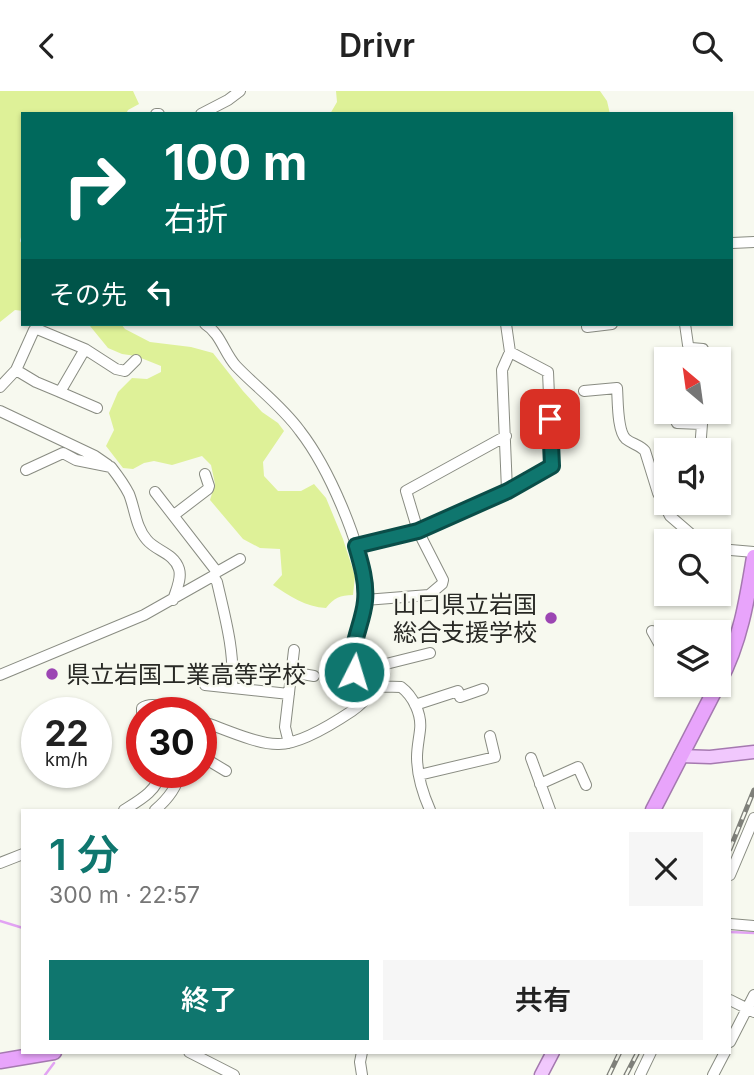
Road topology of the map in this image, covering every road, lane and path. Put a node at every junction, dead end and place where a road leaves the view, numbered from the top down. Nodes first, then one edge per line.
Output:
1 (240, 91) edge
2 (205, 112) edge
3 (754, 242) edge
4 (733, 243) edge
5 (209, 326) edge
6 (506, 326) edge
7 (685, 326) edge
8 (690, 347) edge
9 (85, 349) junction
10 (510, 352) junction
11 (136, 360) dead end
12 (16, 370) junction
13 (0, 387) edge
14 (584, 391) dead end
15 (60, 393) junction
16 (97, 408) dead end
17 (0, 411) edge
18 (702, 424) edge
19 (506, 436) junction
20 (701, 438) edge
21 (111, 467) junction
22 (26, 470) dead end
23 (205, 474) dead end
24 (508, 491) junction
25 (155, 492) dead end
26 (174, 515) junction
27 (684, 529) edge
28 (418, 531) junction
29 (356, 546) junction
30 (731, 551) edge
31 (754, 555) edge
32 (240, 558) dead end
33 (215, 574) junction
34 (173, 600) junction
35 (365, 600) junction
36 (652, 631) dead end
37 (654, 635) edge
38 (731, 648) edge
39 (294, 650) dead end
40 (430, 653) dead end
41 (291, 672) junction
42 (354, 672) junction
43 (0, 675) edge
44 (314, 676) dead end
45 (205, 685) dead end
46 (232, 688) junction
47 (375, 688) junction
48 (483, 689) dead end
49 (289, 694) junction
50 (710, 697) edge
51 (415, 705) junction
52 (217, 726) edge
53 (490, 736) dead end
54 (289, 743) junction
55 (754, 752) edge
56 (680, 756) junction
57 (531, 758) dead end
58 (217, 766) edge
59 (226, 771) dead end
60 (419, 775) junction
61 (540, 784) junction
62 (586, 785) dead end
63 (155, 788) edge
64 (174, 788) edge
65 (125, 809) edge
66 (156, 809) edge
67 (430, 809) edge
68 (550, 809) edge
69 (654, 809) edge
70 (754, 818) edge
71 (21, 855) edge
72 (0, 863) edge
73 (731, 873) edge
74 (731, 925) edge
75 (754, 926) edge
76 (754, 995) edge
77 (731, 1001) edge
78 (750, 1011) edge
79 (731, 1040) edge
80 (42, 1054) edge
81 (193, 1054) edge
82 (362, 1054) edge
83 (552, 1054) edge
84 (650, 1054) edge
85 (723, 1054) edge
86 (0, 1061) edge
87 (234, 1075) edge
88 (362, 1075) edge
89 (541, 1075) edge
90 (640, 1075) edge
91 (713, 1075) edge

1 - 2 street
3 - 4 street
5 - 29 street
6 - 10 street
7 - 8 street
9 - 11 street
9 - 12 street
9 - 15 street
10 - 19 street
10 - 24 street
12 - 13 street
12 - 15 street
14 - 27 street
15 - 16 street
17 - 21 street
18 - 20 street
19 - 24 street
19 - 28 street
21 - 22 street
21 - 34 street
23 - 26 street
24 - 28 street
25 - 26 street
26 - 33 street
28 - 29 street
28 - 35 street
29 - 35 street
30 - 31 street
31 - 38 highway
32 - 33 street
33 - 34 street
33 - 46 street
34 - 43 street
35 - 42 street
36 - 37 street
39 - 41 street
40 - 42 street
41 - 44 street
41 - 49 street
42 - 47 street
45 - 46 street
46 - 49 street
47 - 51 street
47 - 54 street
48 - 51 street
49 - 54 street
50 - 56 highway
51 - 60 street
52 - 54 street
53 - 60 street
55 - 56 main road
56 - 69 highway
57 - 61 street
58 - 59 street
60 - 67 street
61 - 62 street
61 - 68 street
63 - 65 street
64 - 66 street
70 - 73 street
71 - 72 street
74 - 75 street
76 - 78 street
77 - 78 street
78 - 79 street
80 - 86 highway
81 - 87 street
82 - 88 street
83 - 89 main road
84 - 90 street
85 - 91 street

